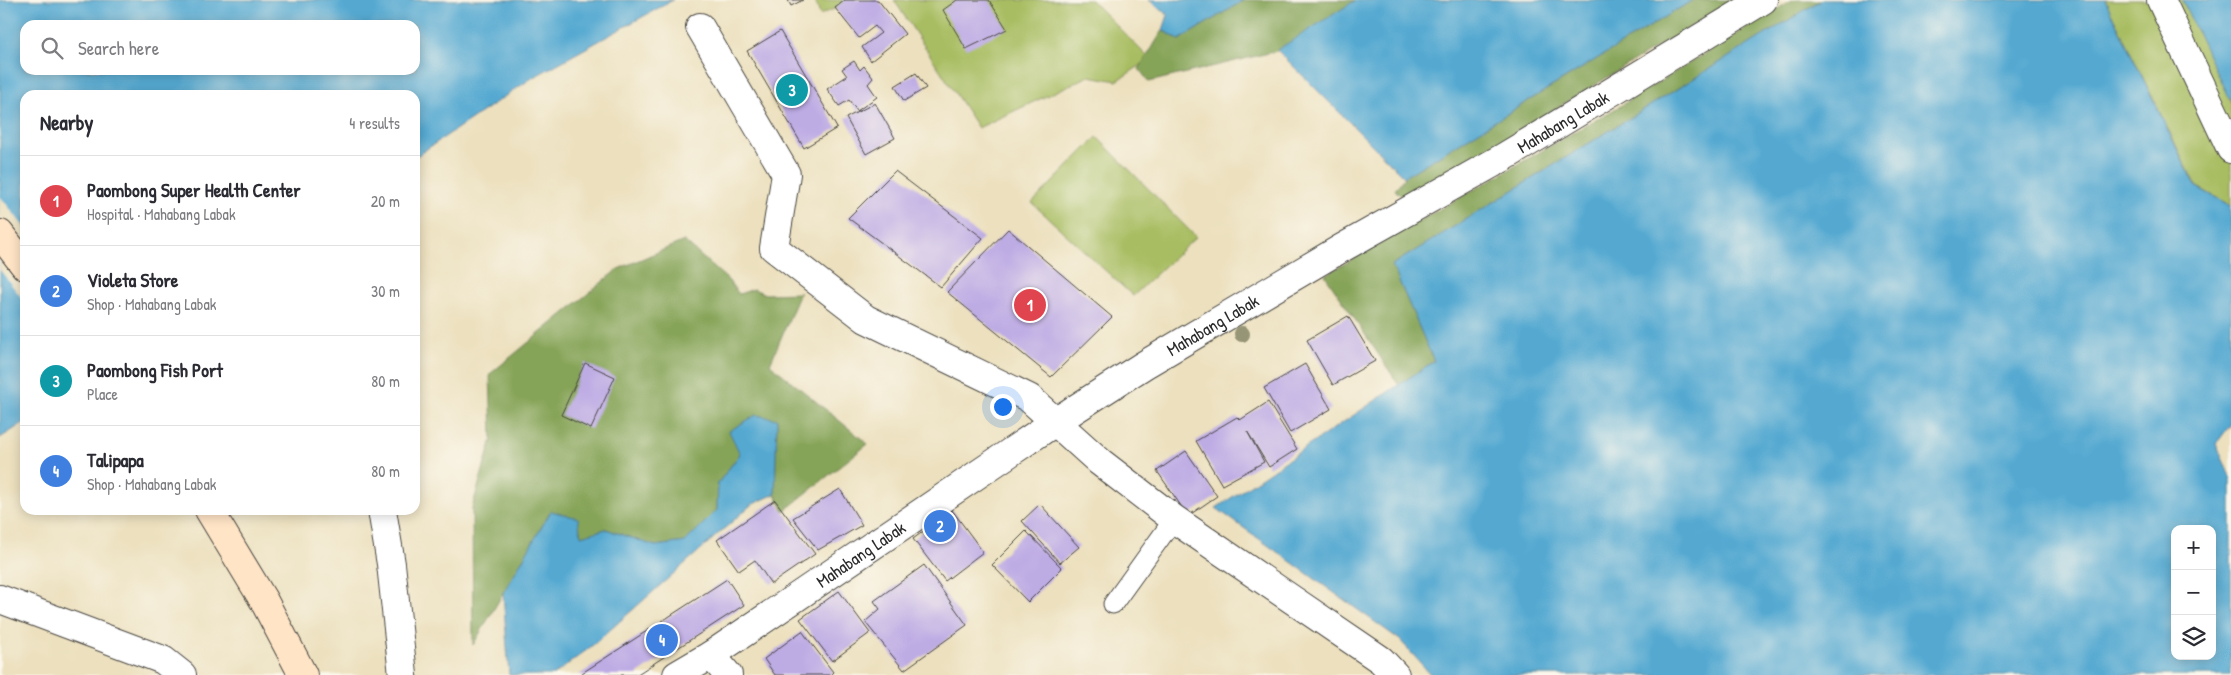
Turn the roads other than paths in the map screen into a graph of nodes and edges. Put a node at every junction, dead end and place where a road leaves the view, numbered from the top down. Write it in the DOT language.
graph roads {
  1 [pos="1764,0"];
  2 [pos="2161,0"];
  3 [pos="700,27"];
  4 [pos="2231,149"];
  5 [pos="0,234"];
  6 [pos="20,260"];
  7 [pos="1055,422"];
  8 [pos="211,515"];
  9 [pos="383,515"];
  10 [pos="1174,518"];
  11 [pos="0,599"];
  12 [pos="1113,604"];
  13 [pos="719,665"];
  14 [pos="182,675"];
  15 [pos="303,675"];
  16 [pos="403,675"];
  17 [pos="677,675"];
  18 [pos="1394,675"];
  1 -- 7 [label="street, Mahabang Labak"];
  2 -- 4 [label="street"];
  3 -- 7 [label="street"];
  5 -- 6 [label="main road"];
  7 -- 10 [label="street"];
  7 -- 13 [label="street, Mahabang Labak"];
  8 -- 15 [label="main road"];
  9 -- 16 [label="street"];
  10 -- 12 [label="lane"];
  10 -- 18 [label="street"];
  11 -- 14 [label="street"];
  13 -- 17 [label="street, Mahabang Labak"];
}
